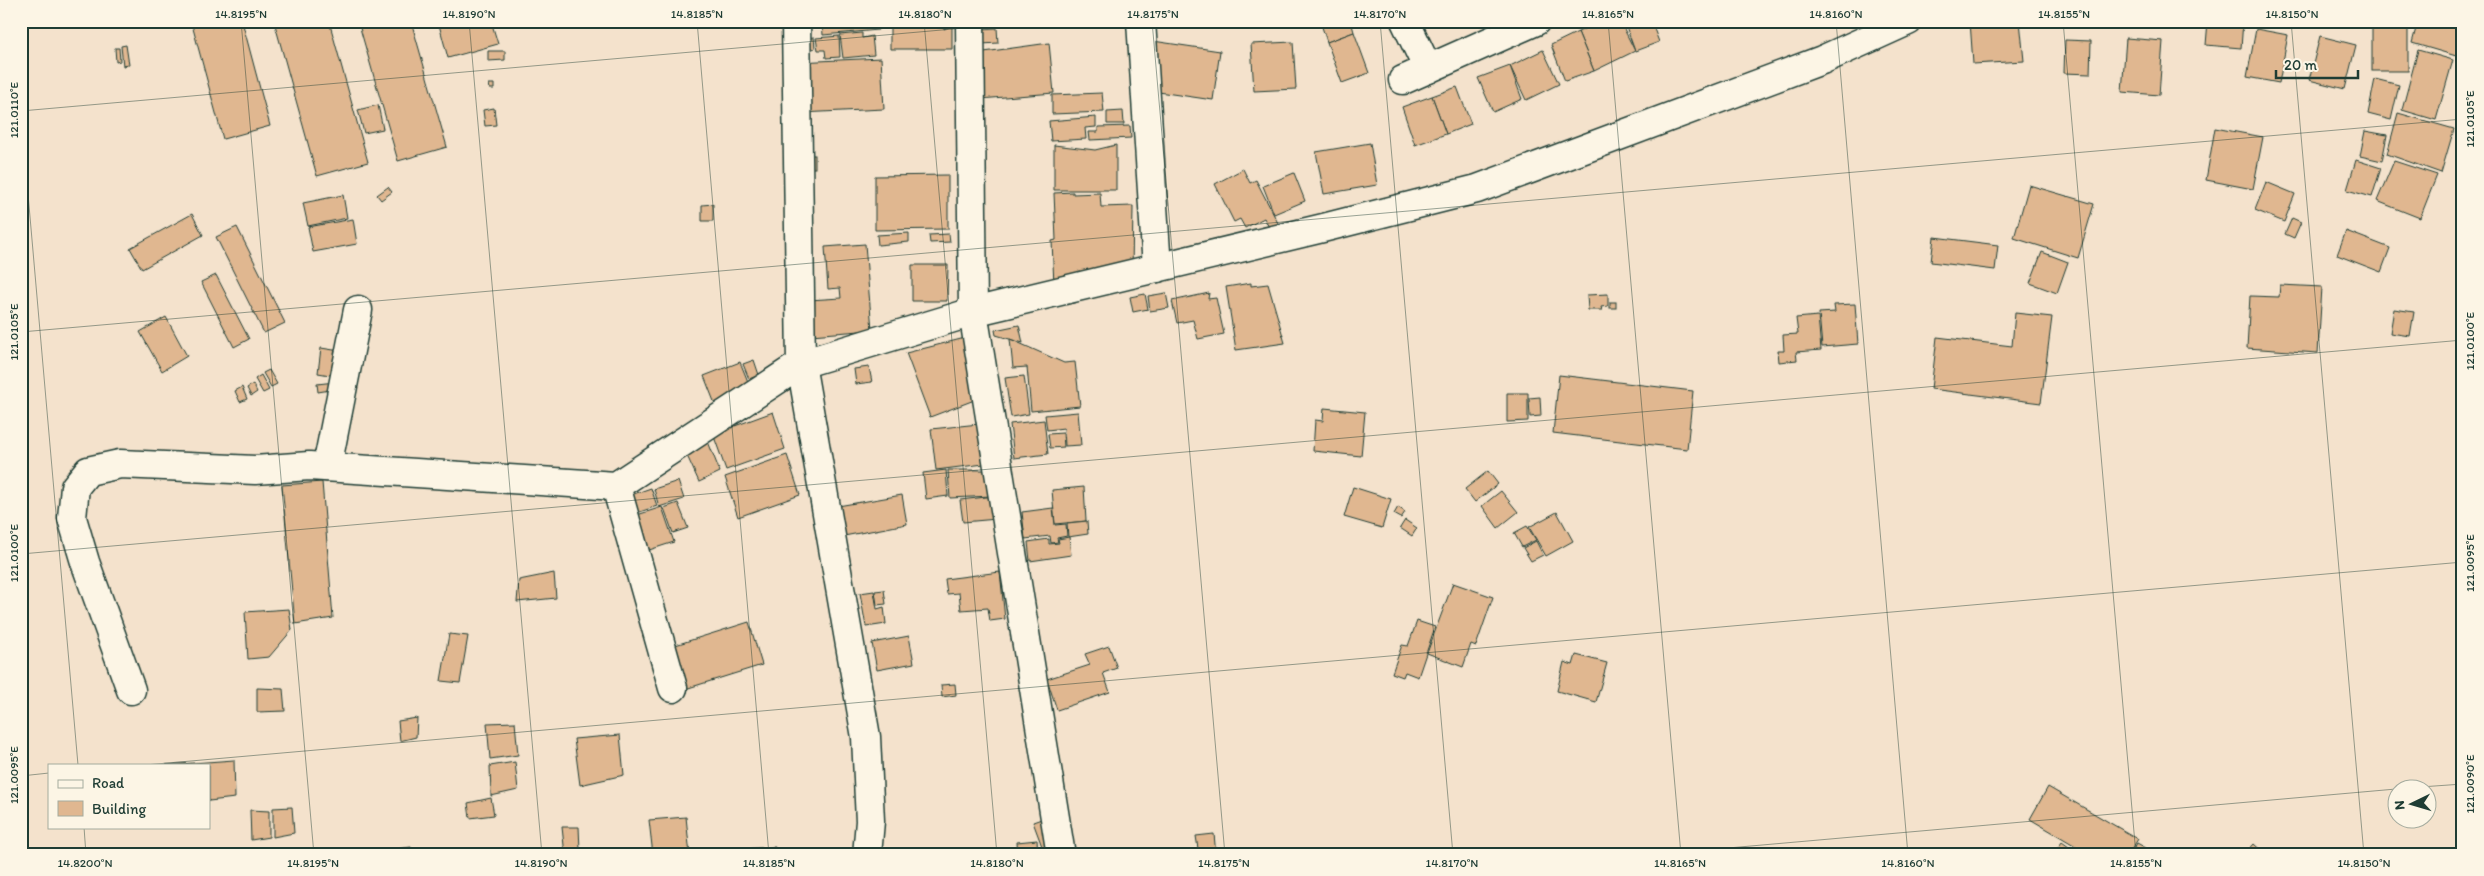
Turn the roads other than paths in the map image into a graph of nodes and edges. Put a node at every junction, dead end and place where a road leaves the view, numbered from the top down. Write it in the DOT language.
graph roads {
  1 [pos="796,21"];
  2 [pos="970,21"];
  3 [pos="1141,21"];
  4 [pos="1405,21"];
  5 [pos="1536,21"];
  6 [pos="1908,21"];
  7 [pos="1428,69"];
  8 [pos="1403,80"];
  9 [pos="1157,268"];
  10 [pos="358,310"];
  11 [pos="973,312"];
  12 [pos="801,364"];
  13 [pos="327,467"];
  14 [pos="616,486"];
  15 [pos="673,688"];
  16 [pos="131,690"];
  17 [pos="867,855"];
  18 [pos="1061,855"];
  1 -- 12 [label="street"];
  2 -- 11 [label="street"];
  3 -- 9 [label="street"];
  4 -- 7 [label="street"];
  5 -- 7 [label="street"];
  6 -- 9 [label="street"];
  7 -- 8 [label="street"];
  9 -- 11 [label="street"];
  10 -- 13 [label="street"];
  11 -- 12 [label="street"];
  11 -- 18 [label="street"];
  12 -- 14 [label="street"];
  12 -- 17 [label="street"];
  13 -- 14 [label="street"];
  13 -- 16 [label="street"];
  14 -- 15 [label="street"];
}
